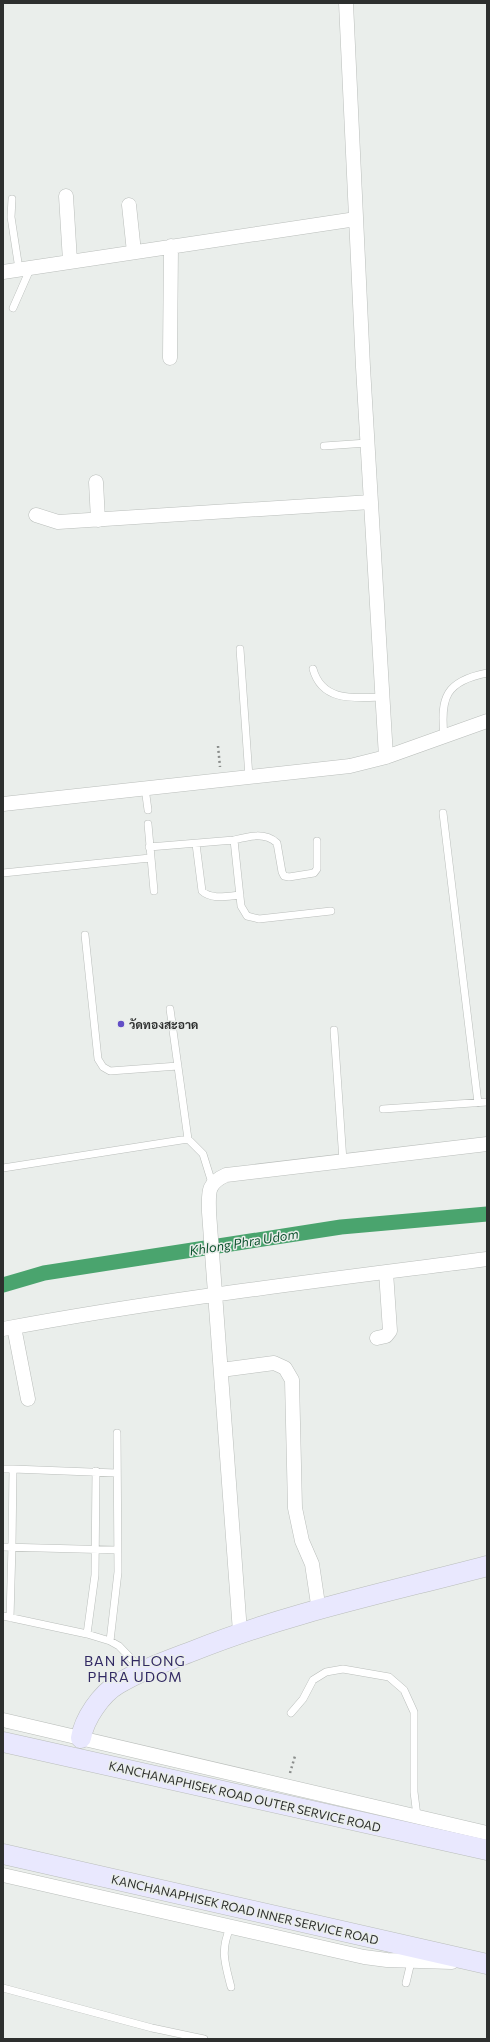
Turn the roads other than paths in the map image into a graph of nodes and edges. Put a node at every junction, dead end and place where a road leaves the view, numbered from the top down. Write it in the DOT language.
graph roads {
  1 [pos="346,3"];
  2 [pos="66,196"];
  3 [pos="12,200"];
  4 [pos="130,205"];
  5 [pos="356,219"];
  6 [pos="171,246"];
  7 [pos="134,252"];
  8 [pos="70,261"];
  9 [pos="25,268"];
  10 [pos="3,272"];
  11 [pos="13,308"];
  12 [pos="170,358"];
  13 [pos="367,443"];
  14 [pos="324,446"];
  15 [pos="96,482"];
  16 [pos="371,502"];
  17 [pos="36,515"];
  18 [pos="98,520"];
  19 [pos="240,649"];
  20 [pos="313,669"];
  21 [pos="487,673"];
  22 [pos="382,697"];
  23 [pos="487,721"];
  24 [pos="444,736"];
  25 [pos="386,757"];
  26 [pos="248,777"];
  27 [pos="146,788"];
  28 [pos="3,804"];
  29 [pos="148,810"];
  30 [pos="443,813"];
  31 [pos="148,824"];
  32 [pos="234,840"];
  33 [pos="317,841"];
  34 [pos="196,844"];
  35 [pos="149,847"];
  36 [pos="150,858"];
  37 [pos="3,873"];
  38 [pos="154,891"];
  39 [pos="240,895"];
  40 [pos="331,911"];
  41 [pos="85,935"];
  42 [pos="170,1009"];
  43 [pos="334,1030"];
  44 [pos="178,1066"];
  45 [pos="487,1102"];
  46 [pos="478,1103"];
  47 [pos="382,1109"];
  48 [pos="188,1139"];
  49 [pos="487,1144"];
  50 [pos="344,1161"];
  51 [pos="3,1168"];
  52 [pos="212,1183"];
  53 [pos="487,1259"];
  54 [pos="386,1272"];
  55 [pos="216,1293"];
  56 [pos="8,1328"];
  57 [pos="377,1338"];
  58 [pos="221,1370"];
  59 [pos="28,1399"];
  60 [pos="117,1433"];
  61 [pos="3,1469"];
  62 [pos="13,1469"];
  63 [pos="96,1472"];
  64 [pos="116,1473"];
  65 [pos="3,1546"];
  66 [pos="12,1546"];
  67 [pos="95,1549"];
  68 [pos="117,1550"];
  69 [pos="487,1566"];
  70 [pos="319,1611"];
  71 [pos="6,1617"];
  72 [pos="240,1632"];
  73 [pos="87,1634"];
  74 [pos="110,1642"];
  75 [pos="143,1671"];
  76 [pos="291,1713"];
  77 [pos="3,1720"];
  78 [pos="81,1738"];
  79 [pos="3,1742"];
  80 [pos="417,1816"];
  81 [pos="487,1833"];
  82 [pos="487,1850"];
  83 [pos="9,1856"];
  84 [pos="3,1875"];
  85 [pos="230,1928"];
  86 [pos="410,1962"];
  87 [pos="485,1963"];
  88 [pos="406,1983"];
  89 [pos="231,1987"];
  90 [pos="3,1988"];
  91 [pos="204,2039"];
  1 -- 5 [label="street"];
  2 -- 8 [label="street"];
  3 -- 9 [label="lane"];
  4 -- 7 [label="street"];
  5 -- 6 [label="street"];
  5 -- 13 [label="street"];
  6 -- 7 [label="street"];
  6 -- 12 [label="street"];
  7 -- 8 [label="street"];
  8 -- 9 [label="street"];
  9 -- 10 [label="street"];
  9 -- 11 [label="lane"];
  13 -- 14 [label="lane"];
  13 -- 16 [label="street"];
  15 -- 18 [label="street"];
  16 -- 18 [label="street"];
  16 -- 22 [label="street"];
  17 -- 18 [label="street"];
  19 -- 26 [label="lane"];
  20 -- 22 [label="lane"];
  21 -- 24 [label="lane"];
  22 -- 25 [label="street"];
  23 -- 24 [label="street"];
  24 -- 25 [label="street"];
  25 -- 26 [label="street"];
  26 -- 27 [label="street"];
  27 -- 28 [label="street"];
  27 -- 29 [label="lane"];
  30 -- 46 [label="lane"];
  31 -- 35 [label="lane"];
  32 -- 33 [label="lane"];
  32 -- 34 [label="lane"];
  32 -- 39 [label="lane"];
  34 -- 35 [label="lane"];
  34 -- 39 [label="lane"];
  35 -- 36 [label="lane"];
  36 -- 37 [label="lane"];
  36 -- 38 [label="lane"];
  39 -- 40 [label="lane"];
  41 -- 44 [label="lane"];
  42 -- 44 [label="lane"];
  43 -- 50 [label="lane"];
  44 -- 48 [label="lane"];
  45 -- 46 [label="lane"];
  46 -- 47 [label="lane"];
  48 -- 51 [label="lane"];
  48 -- 52 [label="lane"];
  49 -- 50 [label="street"];
  50 -- 52 [label="street"];
  52 -- 55 [label="street"];
  53 -- 54 [label="street"];
  54 -- 55 [label="street"];
  54 -- 57 [label="street"];
  55 -- 56 [label="street"];
  55 -- 58 [label="street"];
  56 -- 59 [label="street"];
  58 -- 70 [label="street"];
  58 -- 72 [label="street"];
  60 -- 64 [label="lane"];
  61 -- 62 [label="lane"];
  62 -- 63 [label="lane"];
  62 -- 66 [label="lane"];
  63 -- 64 [label="lane"];
  63 -- 67 [label="lane"];
  64 -- 68 [label="lane"];
  65 -- 66 [label="lane"];
  66 -- 67 [label="lane"];
  66 -- 71 [label="lane"];
  67 -- 68 [label="lane"];
  67 -- 73 [label="lane"];
  68 -- 74 [label="lane"];
  69 -- 70 [label="main road"];
  70 -- 72 [label="main road"];
  71 -- 73 [label="lane"];
  72 -- 75 [label="main road"];
  73 -- 74 [label="lane"];
  74 -- 75 [label="lane"];
  75 -- 78 [label="main road"];
  76 -- 80 [label="lane"];
  77 -- 78 [label="street"];
  78 -- 80 [label="street"];
  79 -- 82 [label="main road, KANCHANAPHISEK ROAD OUTER SERVICE ROAD"];
  80 -- 81 [label="street"];
  83 -- 87 [label="main road, KANCHANAPHISEK ROAD INNER SERVICE ROAD"];
  84 -- 85 [label="street"];
  85 -- 86 [label="street"];
  85 -- 89 [label="lane"];
  86 -- 87 [label="street"];
  86 -- 88 [label="lane"];
  90 -- 91 [label="lane"];
}
